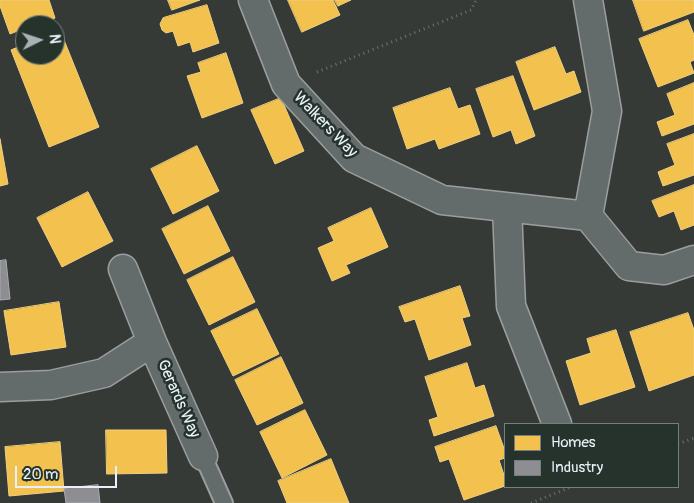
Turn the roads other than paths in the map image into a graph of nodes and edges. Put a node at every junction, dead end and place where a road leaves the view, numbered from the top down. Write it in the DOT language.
graph roads {
  1 [pos="253,0"];
  2 [pos="588,0"];
  3 [pos="507,207"];
  4 [pos="588,216"];
  5 [pos="694,260"];
  6 [pos="123,269"];
  7 [pos="152,342"];
  8 [pos="0,387"];
  9 [pos="557,423"];
  10 [pos="203,456"];
  11 [pos="224,503"];
  1 -- 3 [label="street, Walkers Way"];
  2 -- 4 [label="street"];
  3 -- 4 [label="street, Walkers Way"];
  3 -- 9 [label="street"];
  4 -- 5 [label="street"];
  6 -- 7 [label="street, Gerards Way"];
  7 -- 8 [label="street, Gerards Way"];
  7 -- 10 [label="street, Gerards Way"];
  10 -- 11 [label="lane"];
}
